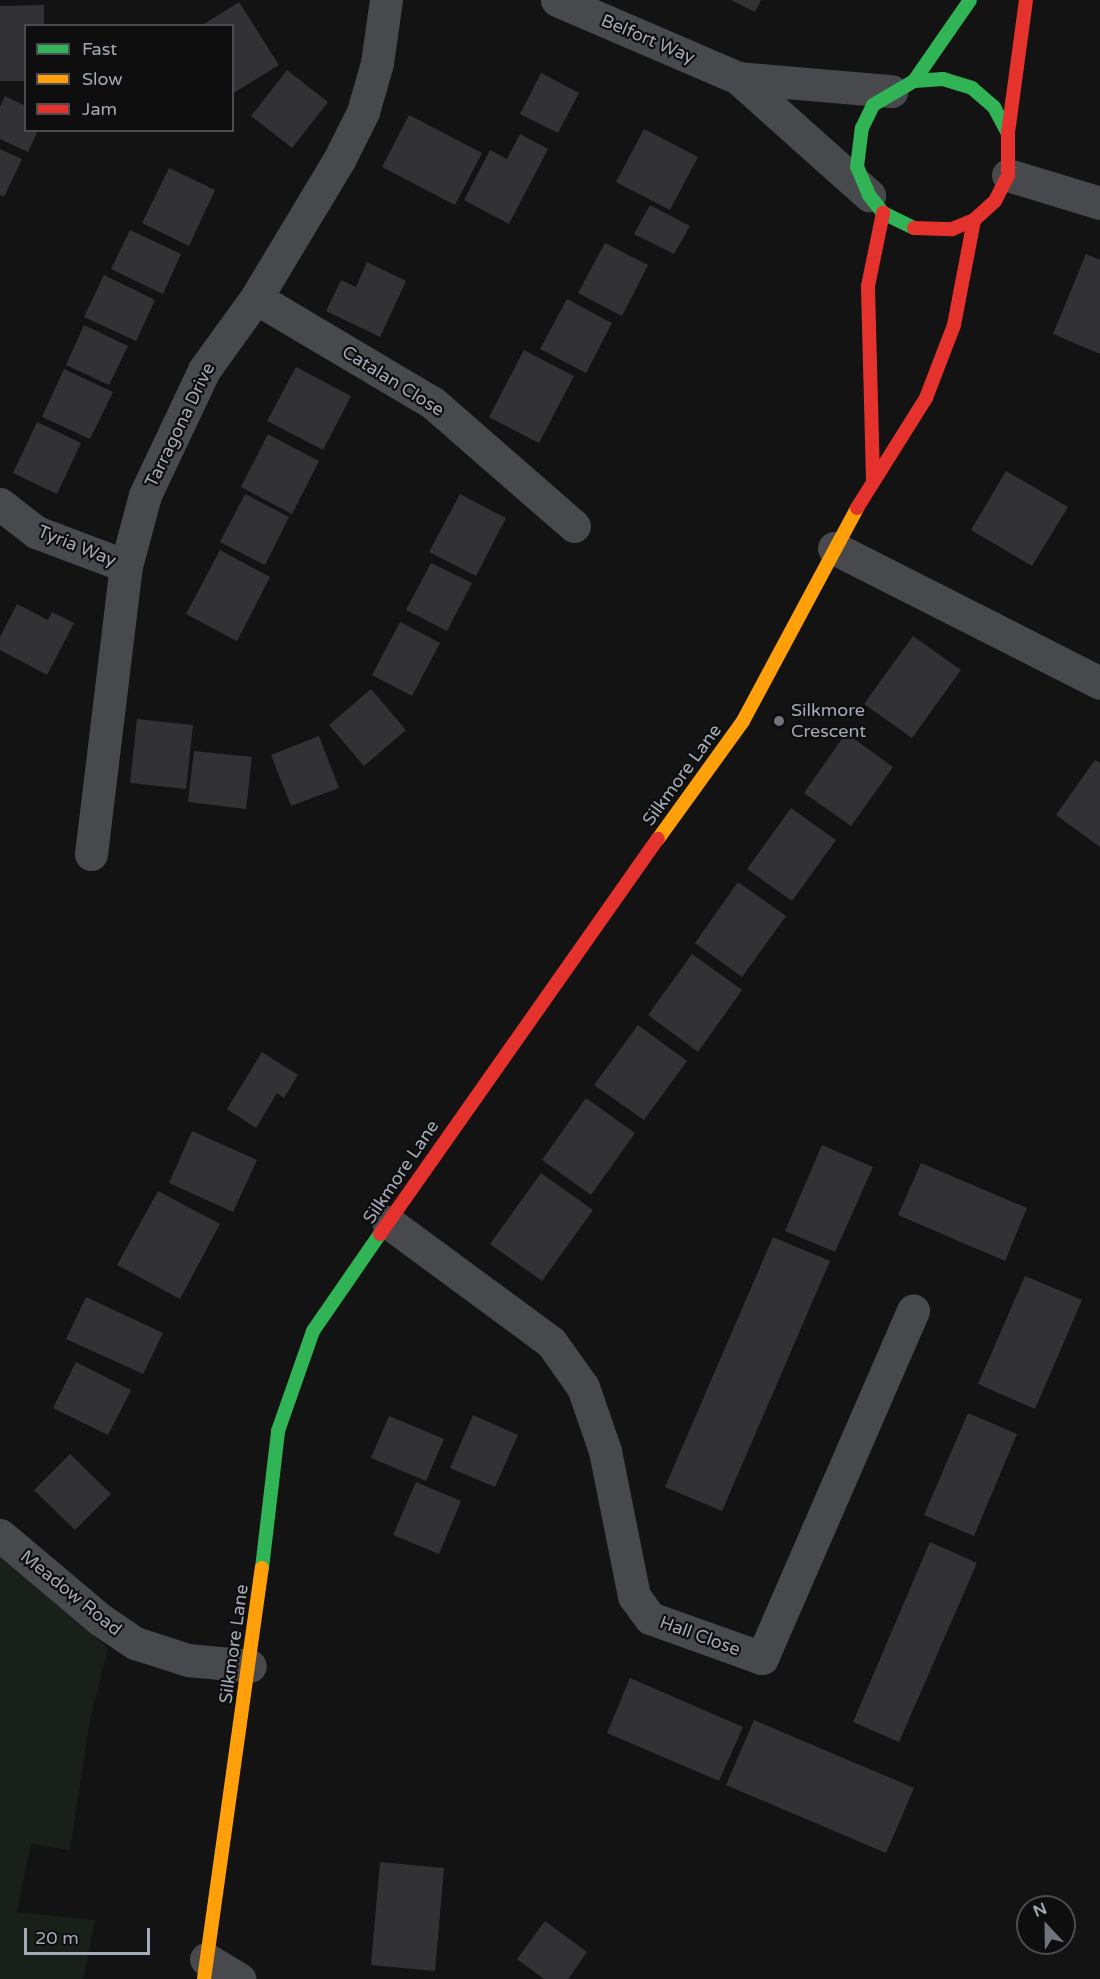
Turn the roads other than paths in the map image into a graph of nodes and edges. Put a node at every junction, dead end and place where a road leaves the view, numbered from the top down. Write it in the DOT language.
graph roads {
  1 [pos="386,0"];
  2 [pos="557,0"];
  3 [pos="970,0"];
  4 [pos="1026,0"];
  5 [pos="738,78"];
  6 [pos="903,86"];
  7 [pos="1008,133"];
  8 [pos="1008,176"];
  9 [pos="1100,203"];
  10 [pos="876,204"];
  11 [pos="974,220"];
  12 [pos="256,298"];
  13 [pos="873,479"];
  14 [pos="0,504"];
  15 [pos="574,526"];
  16 [pos="834,548"];
  17 [pos="126,566"];
  18 [pos="1100,683"];
  19 [pos="91,854"];
  20 [pos="388,1222"];
  21 [pos="913,1310"];
  22 [pos="0,1535"];
  23 [pos="250,1666"];
  24 [pos="205,1969"];
  25 [pos="239,1979"];
  1 -- 12 [label="street, Tarragona Drive"];
  2 -- 5 [label="street, Belfort Way"];
  3 -- 6 [label="street"];
  4 -- 7 [label="street"];
  5 -- 6 [label="street, Belfort Way"];
  5 -- 10 [label="street, Belfort Way"];
  6 -- 7 [label="street"];
  6 -- 10 [label="street"];
  7 -- 8 [label="street"];
  8 -- 9 [label="street"];
  8 -- 11 [label="street"];
  10 -- 11 [label="street"];
  10 -- 13 [label="street"];
  11 -- 13 [label="street, Silkmore Lane"];
  12 -- 15 [label="street, Catalan Close"];
  12 -- 17 [label="street, Tarragona Drive"];
  13 -- 16 [label="street, Silkmore Lane"];
  14 -- 17 [label="street, Tyria Way"];
  16 -- 18 [label="street"];
  16 -- 20 [label="street, Silkmore Lane"];
  17 -- 19 [label="street, Tarragona Drive"];
  20 -- 21 [label="street, Hall Close"];
  20 -- 23 [label="street, Silkmore Lane"];
  22 -- 23 [label="street, Meadow Road"];
  23 -- 24 [label="street, Silkmore Lane"];
  24 -- 25 [label="street"];
}
